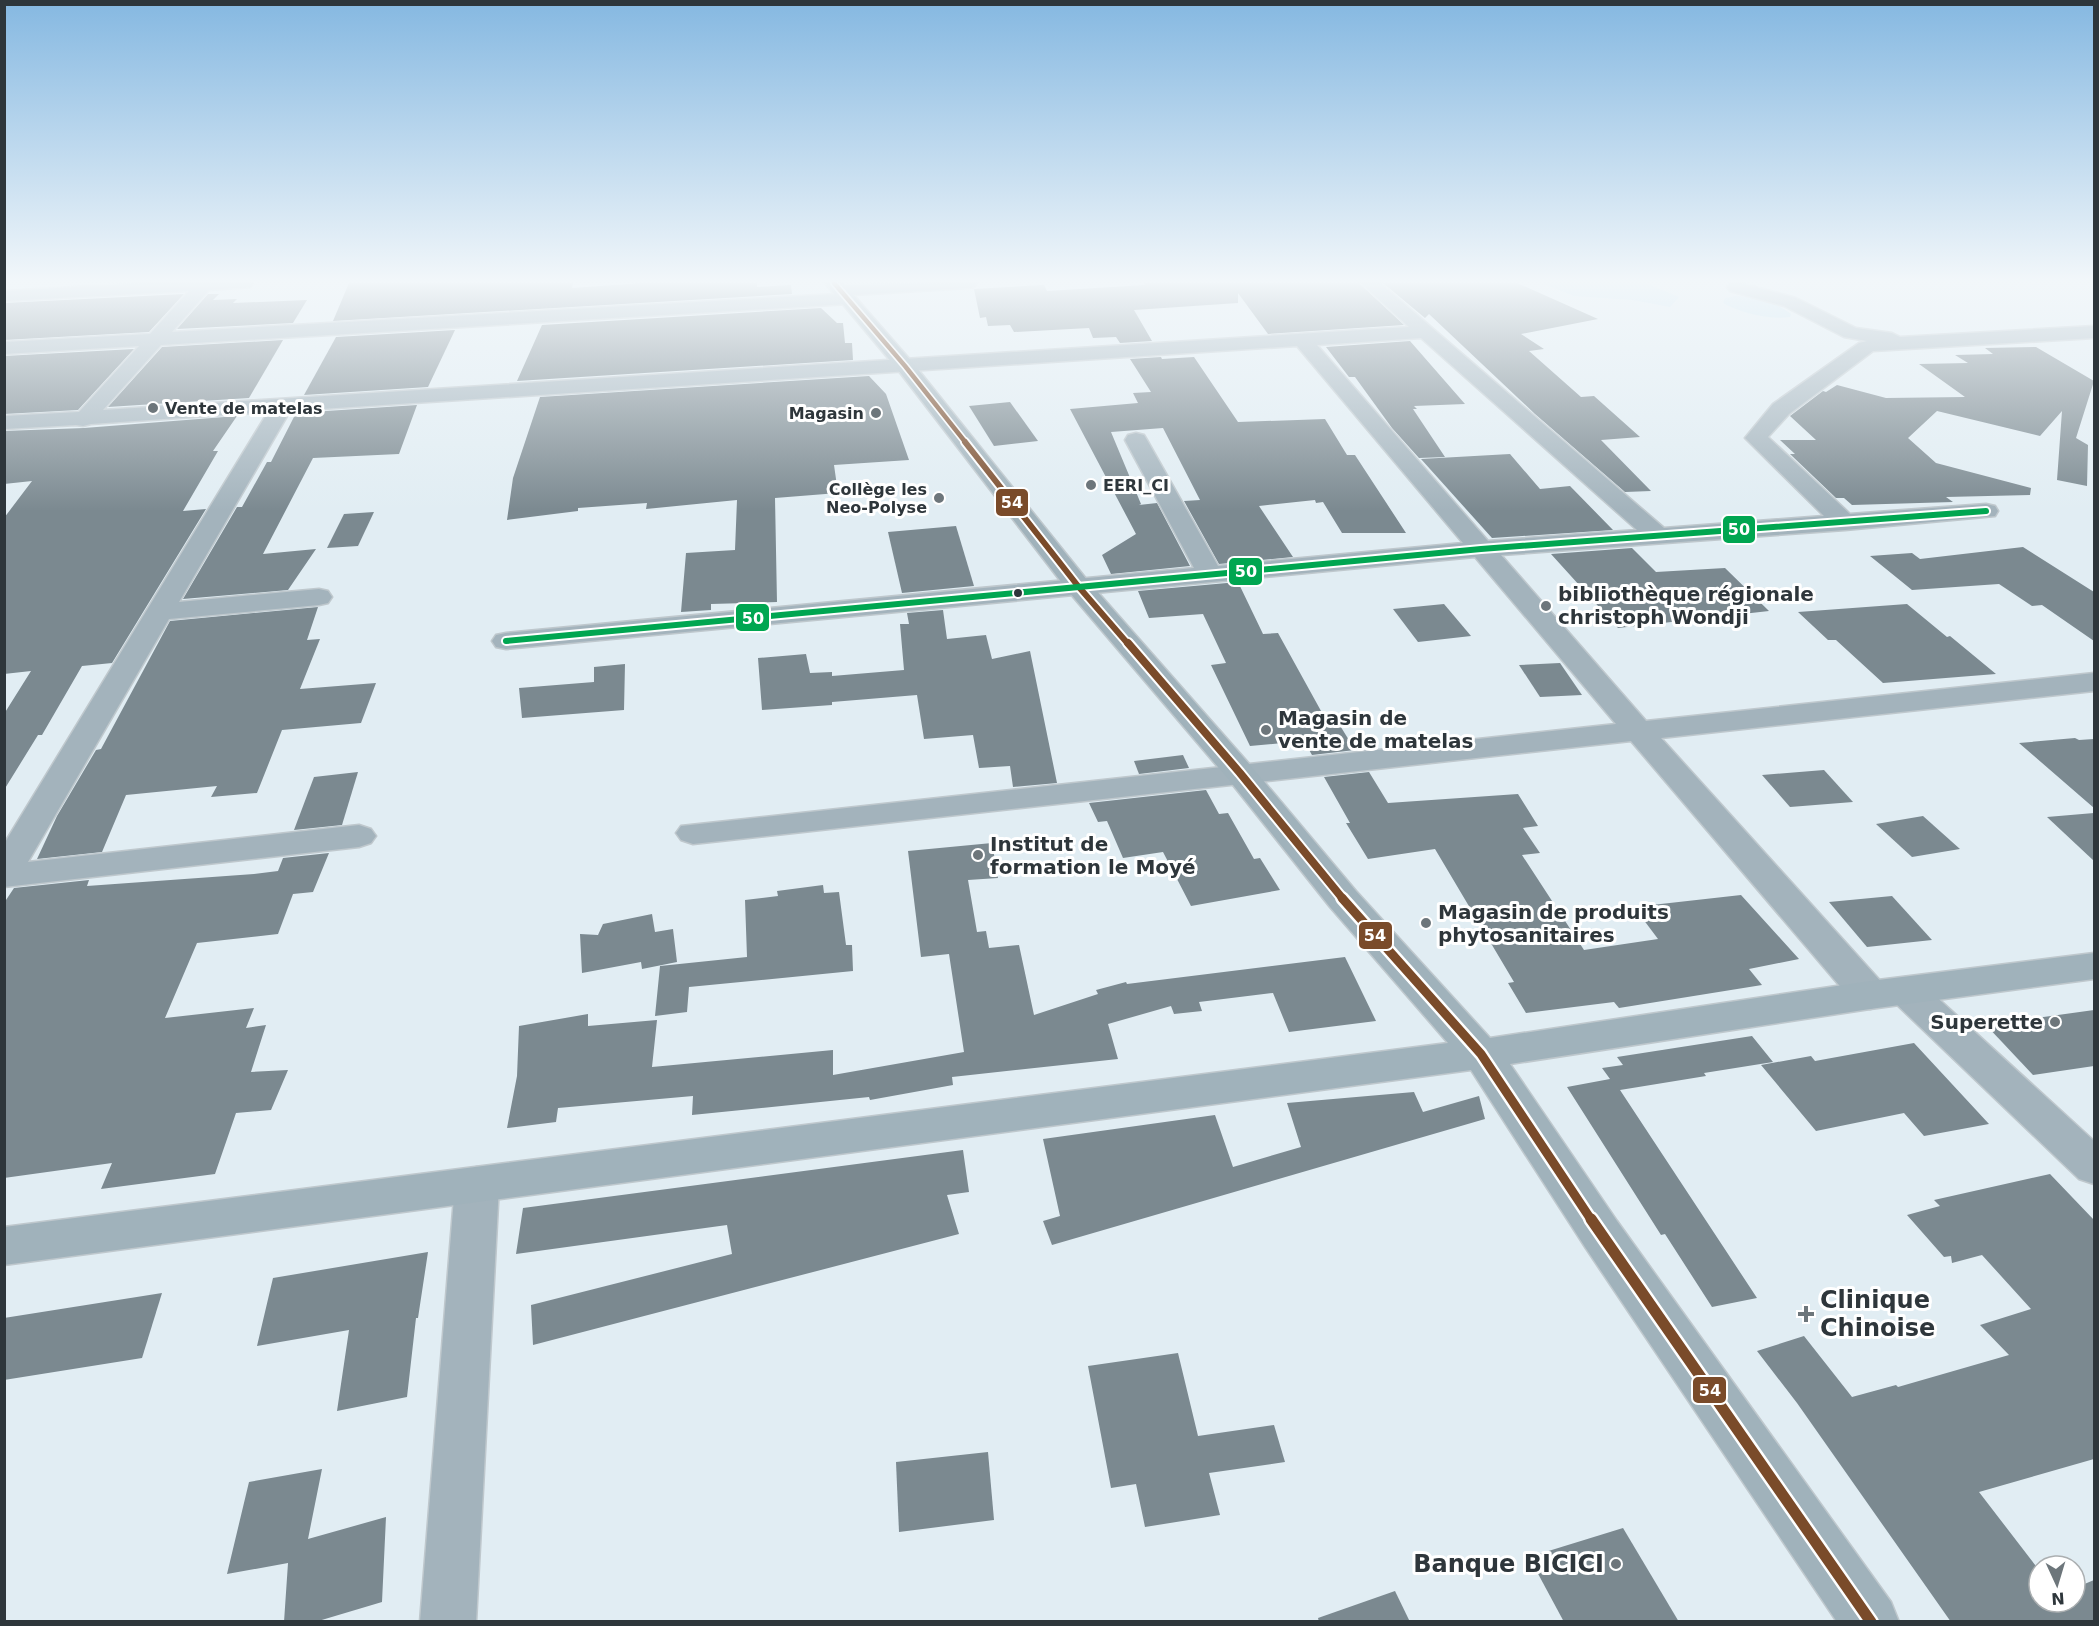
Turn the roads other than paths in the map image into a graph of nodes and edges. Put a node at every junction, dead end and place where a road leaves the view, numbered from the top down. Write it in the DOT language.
graph roads {
  1 [pos="138,359"];
  2 [pos="899,359"];
  3 [pos="1014,359"];
  4 [pos="1318,359"];
  5 [pos="1457,359"];
  6 [pos="1850,359"];
  7 [pos="905,366"];
  8 [pos="282,407"];
  9 [pos="83,420"];
  10 [pos="4,423"];
  11 [pos="1136,440"];
  12 [pos="1986,511"];
  13 [pos="1845,522"];
  14 [pos="1656,534"];
  15 [pos="1481,549"];
  16 [pos="1210,574"];
  17 [pos="1078,586"];
  18 [pos="319,597"];
  19 [pos="161,612"];
  20 [pos="506,641"];
  21 [pos="2094,682"];
  22 [pos="1640,733"];
  23 [pos="1240,773"];
  24 [pos="693,833"];
  25 [pos="359,836"];
  26 [pos="4,874"];
  27 [pos="2094,966"];
  28 [pos="1888,993"];
  29 [pos="1481,1054"];
  30 [pos="2094,1167"];
  31 [pos="477,1185"];
  32 [pos="4,1246"];
  33 [pos="448,1622"];
  34 [pos="1871,1622"];
  1 -- 9 [label="street"];
  2 -- 7 [label="main road"];
  3 -- 7 [label="street"];
  4 -- 15 [label="street"];
  5 -- 14 [label="street"];
  6 -- 13 [label="street"];
  7 -- 8 [label="street"];
  7 -- 17 [label="main road"];
  8 -- 9 [label="street"];
  8 -- 19 [label="street"];
  9 -- 10 [label="street"];
  11 -- 16 [label="street"];
  12 -- 13 [label="street"];
  13 -- 14 [label="street"];
  14 -- 15 [label="street"];
  15 -- 16 [label="street"];
  15 -- 22 [label="street"];
  16 -- 17 [label="street"];
  17 -- 20 [label="street"];
  17 -- 23 [label="main road"];
  18 -- 19 [label="street"];
  19 -- 26 [label="street"];
  21 -- 22 [label="street"];
  22 -- 23 [label="street"];
  22 -- 28 [label="street"];
  23 -- 24 [label="street"];
  23 -- 29 [label="main road"];
  25 -- 26 [label="street"];
  27 -- 28 [label="main road"];
  28 -- 29 [label="main road"];
  28 -- 30 [label="street"];
  29 -- 31 [label="main road"];
  29 -- 34 [label="main road"];
  31 -- 32 [label="main road"];
  31 -- 33 [label="street"];
}
